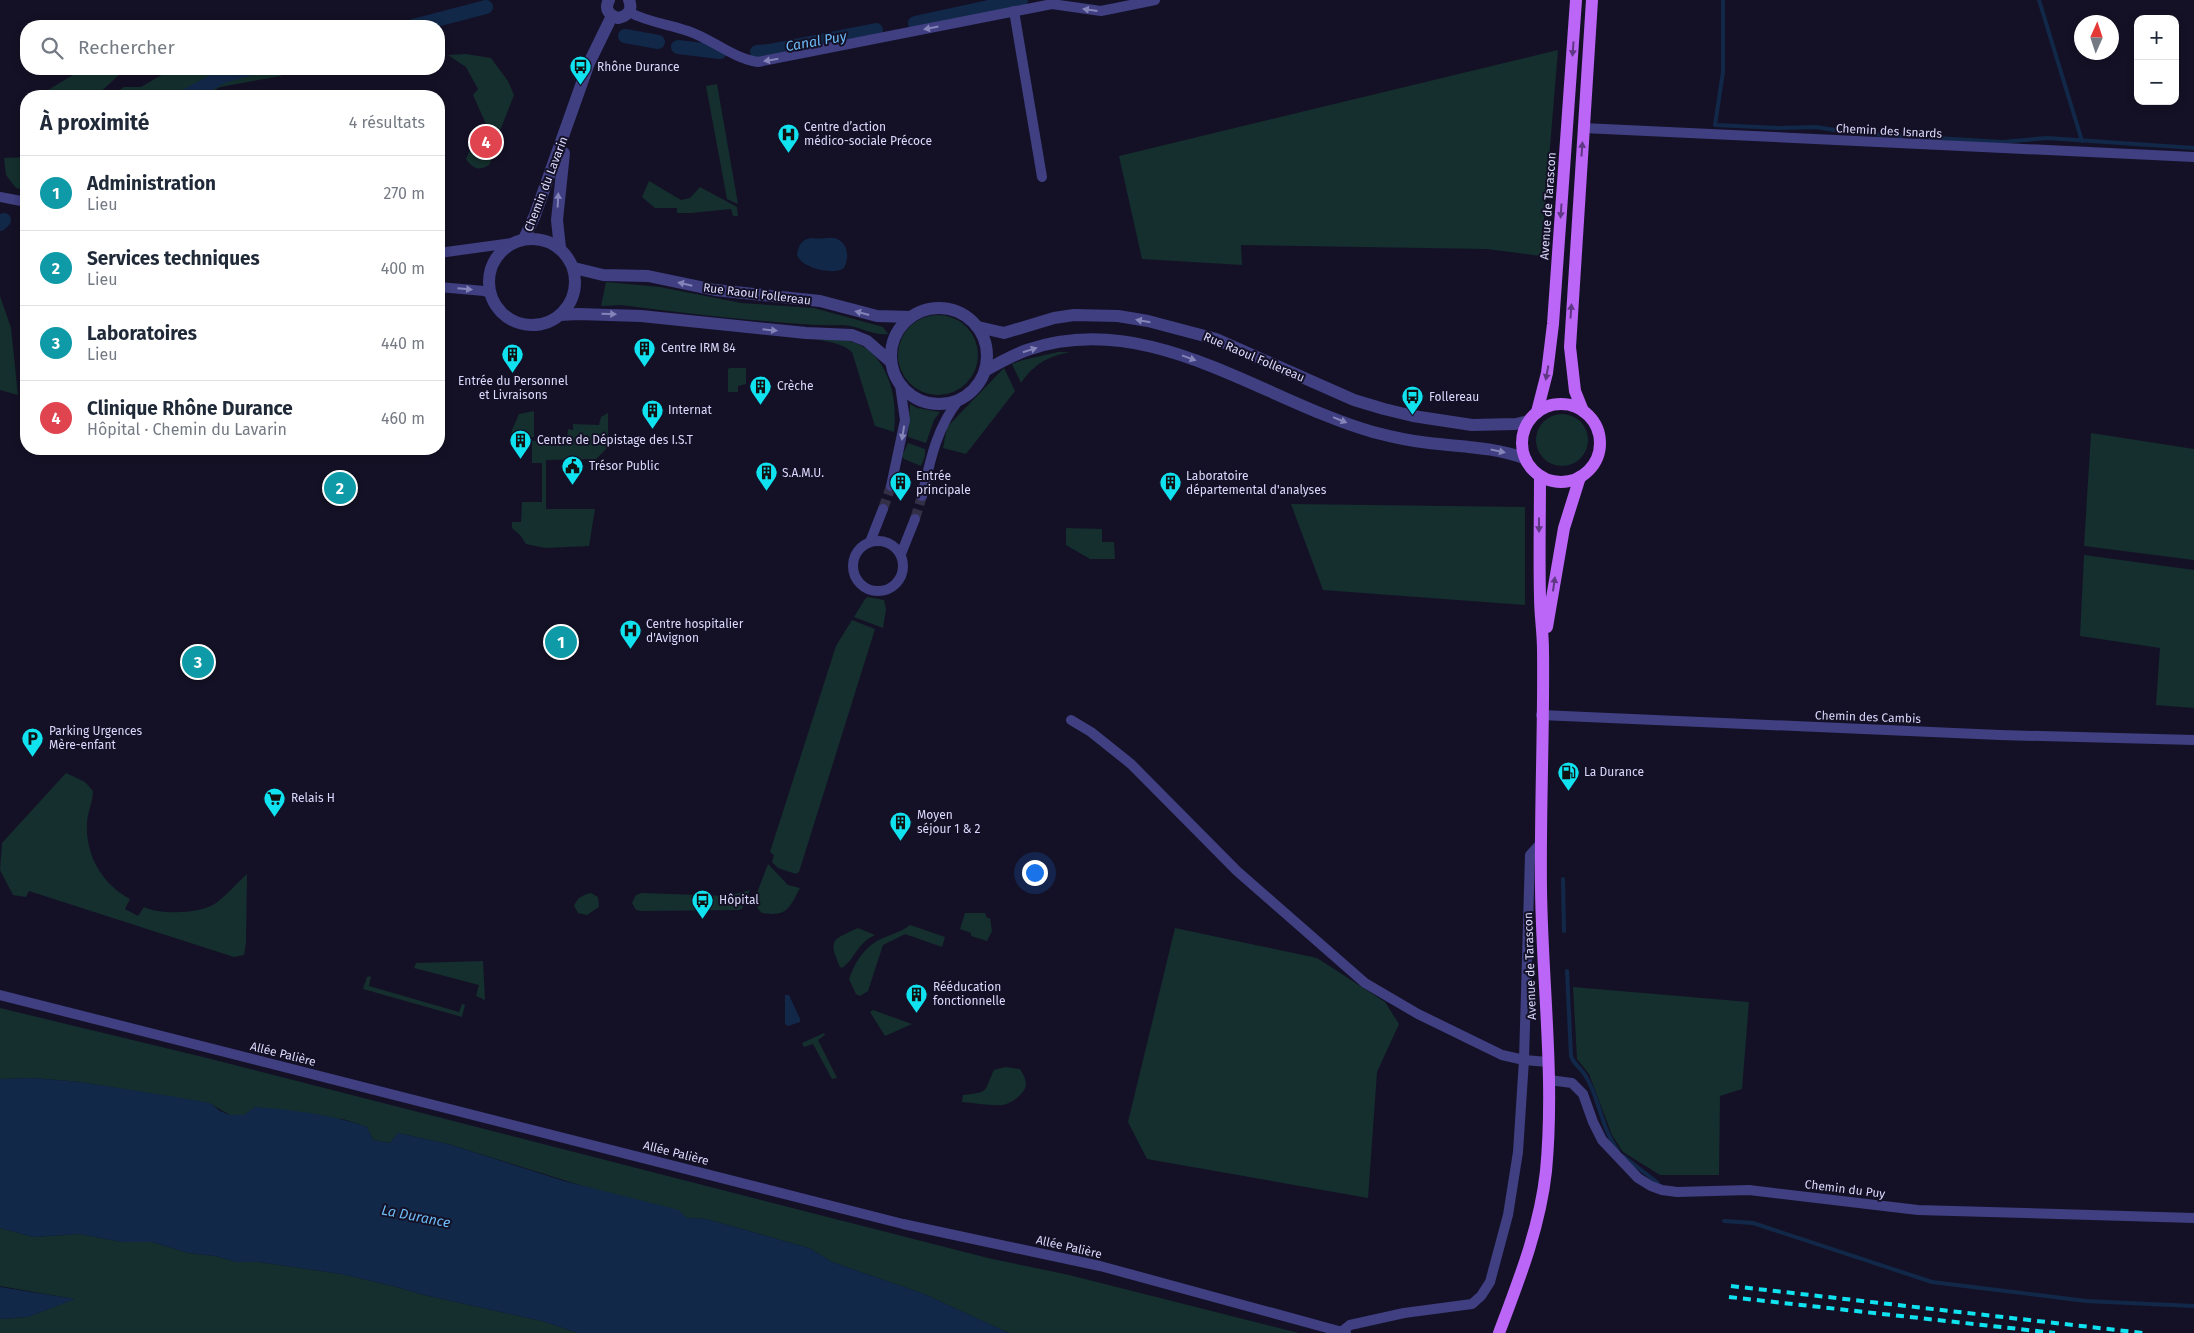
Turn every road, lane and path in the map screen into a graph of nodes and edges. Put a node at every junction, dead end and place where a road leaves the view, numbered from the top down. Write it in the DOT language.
graph roads {
  1 [pos="608,0"];
  2 [pos="1155,0"];
  3 [pos="1576,0"];
  4 [pos="1592,0"];
  5 [pos="629,6"];
  6 [pos="1014,11"];
  7 [pos="612,16"];
  8 [pos="567,128"];
  9 [pos="1583,128"];
  10 [pos="2194,157"];
  11 [pos="1042,177"];
  12 [pos="0,197"];
  13 [pos="20,201"];
  14 [pos="518,241"];
  15 [pos="560,248"];
  16 [pos="445,251"];
  17 [pos="574,268"];
  18 [pos="445,288"];
  19 [pos="490,294"];
  20 [pos="560,315"];
  21 [pos="911,317"];
  22 [pos="978,327"];
  23 [pos="891,362"];
  24 [pos="986,370"];
  25 [pos="900,385"];
  26 [pos="958,401"];
  27 [pos="1582,410"];
  28 [pos="1533,417"];
  29 [pos="1526,460"];
  30 [pos="1540,476"];
  31 [pos="1580,477"];
  32 [pos="891,486"];
  33 [pos="922,496"];
  34 [pos="883,510"];
  35 [pos="915,519"];
  36 [pos="870,542"];
  37 [pos="901,554"];
  38 [pos="1543,649"];
  39 [pos="1541,715"];
  40 [pos="1071,720"];
  41 [pos="2194,740"];
  42 [pos="1540,844"];
  43 [pos="0,995"];
  44 [pos="1524,1060"];
  45 [pos="1548,1062"];
  46 [pos="1549,1080"];
  47 [pos="2194,1218"];
  48 [pos="1344,1332"];
  49 [pos="1499,1333"];
  1 -- 7 [label="street"];
  2 -- 6 [label="street, one-way"];
  3 -- 28 [label="main road, Avenue de Tarascon, one-way"];
  4 -- 9 [label="main road"];
  6 -- 5 [label="street, one-way"];
  5 -- 7 [label="street"];
  6 -- 11 [label="street"];
  7 -- 8 [label="street, Chemin du Lavarin"];
  8 -- 14 [label="street, Chemin du Lavarin"];
  15 -- 8 [label="street, Chemin du Lavarin, one-way"];
  9 -- 10 [label="street, Chemin des Isnards"];
  27 -- 9 [label="main road, one-way"];
  12 -- 13 [label="street"];
  14 -- 15 [label="street"];
  14 -- 16 [label="street"];
  14 -- 19 [label="street"];
  15 -- 17 [label="street"];
  17 -- 20 [label="street"];
  21 -- 17 [label="street, Rue Raoul Follereau, one-way"];
  18 -- 19 [label="street, one-way"];
  19 -- 20 [label="street"];
  20 -- 23 [label="street, one-way"];
  21 -- 22 [label="street"];
  21 -- 23 [label="street"];
  22 -- 24 [label="street"];
  28 -- 22 [label="street, Rue Raoul Follereau, one-way"];
  23 -- 25 [label="street"];
  24 -- 26 [label="street"];
  24 -- 29 [label="street, Rue Raoul Follereau, one-way"];
  25 -- 26 [label="street"];
  25 -- 32 [label="street, one-way"];
  26 -- 33 [label="street"];
  27 -- 28 [label="main road"];
  27 -- 31 [label="main road"];
  28 -- 29 [label="main road"];
  29 -- 30 [label="main road"];
  30 -- 31 [label="main road"];
  30 -- 38 [label="main road, Avenue de Tarascon, one-way"];
  38 -- 31 [label="main road, Avenue de Tarascon, one-way"];
  34 -- 36 [label="street"];
  35 -- 37 [label="street"];
  36 -- 37 [label="street"];
  36 -- 37 [label="street"];
  38 -- 39 [label="main road, Avenue de Tarascon"];
  39 -- 41 [label="street, Chemin des Cambis"];
  39 -- 42 [label="main road, Avenue de Tarascon"];
  40 -- 44 [label="street"];
  42 -- 44 [label="street"];
  42 -- 45 [label="main road, Avenue de Tarascon"];
  43 -- 48 [label="street, Allée Palière"];
  44 -- 45 [label="street"];
  44 -- 48 [label="street"];
  45 -- 46 [label="main road, Avenue de Tarascon"];
  46 -- 47 [label="street, Chemin du Puy"];
  46 -- 49 [label="main road, Avenue de Tarascon"];
}
